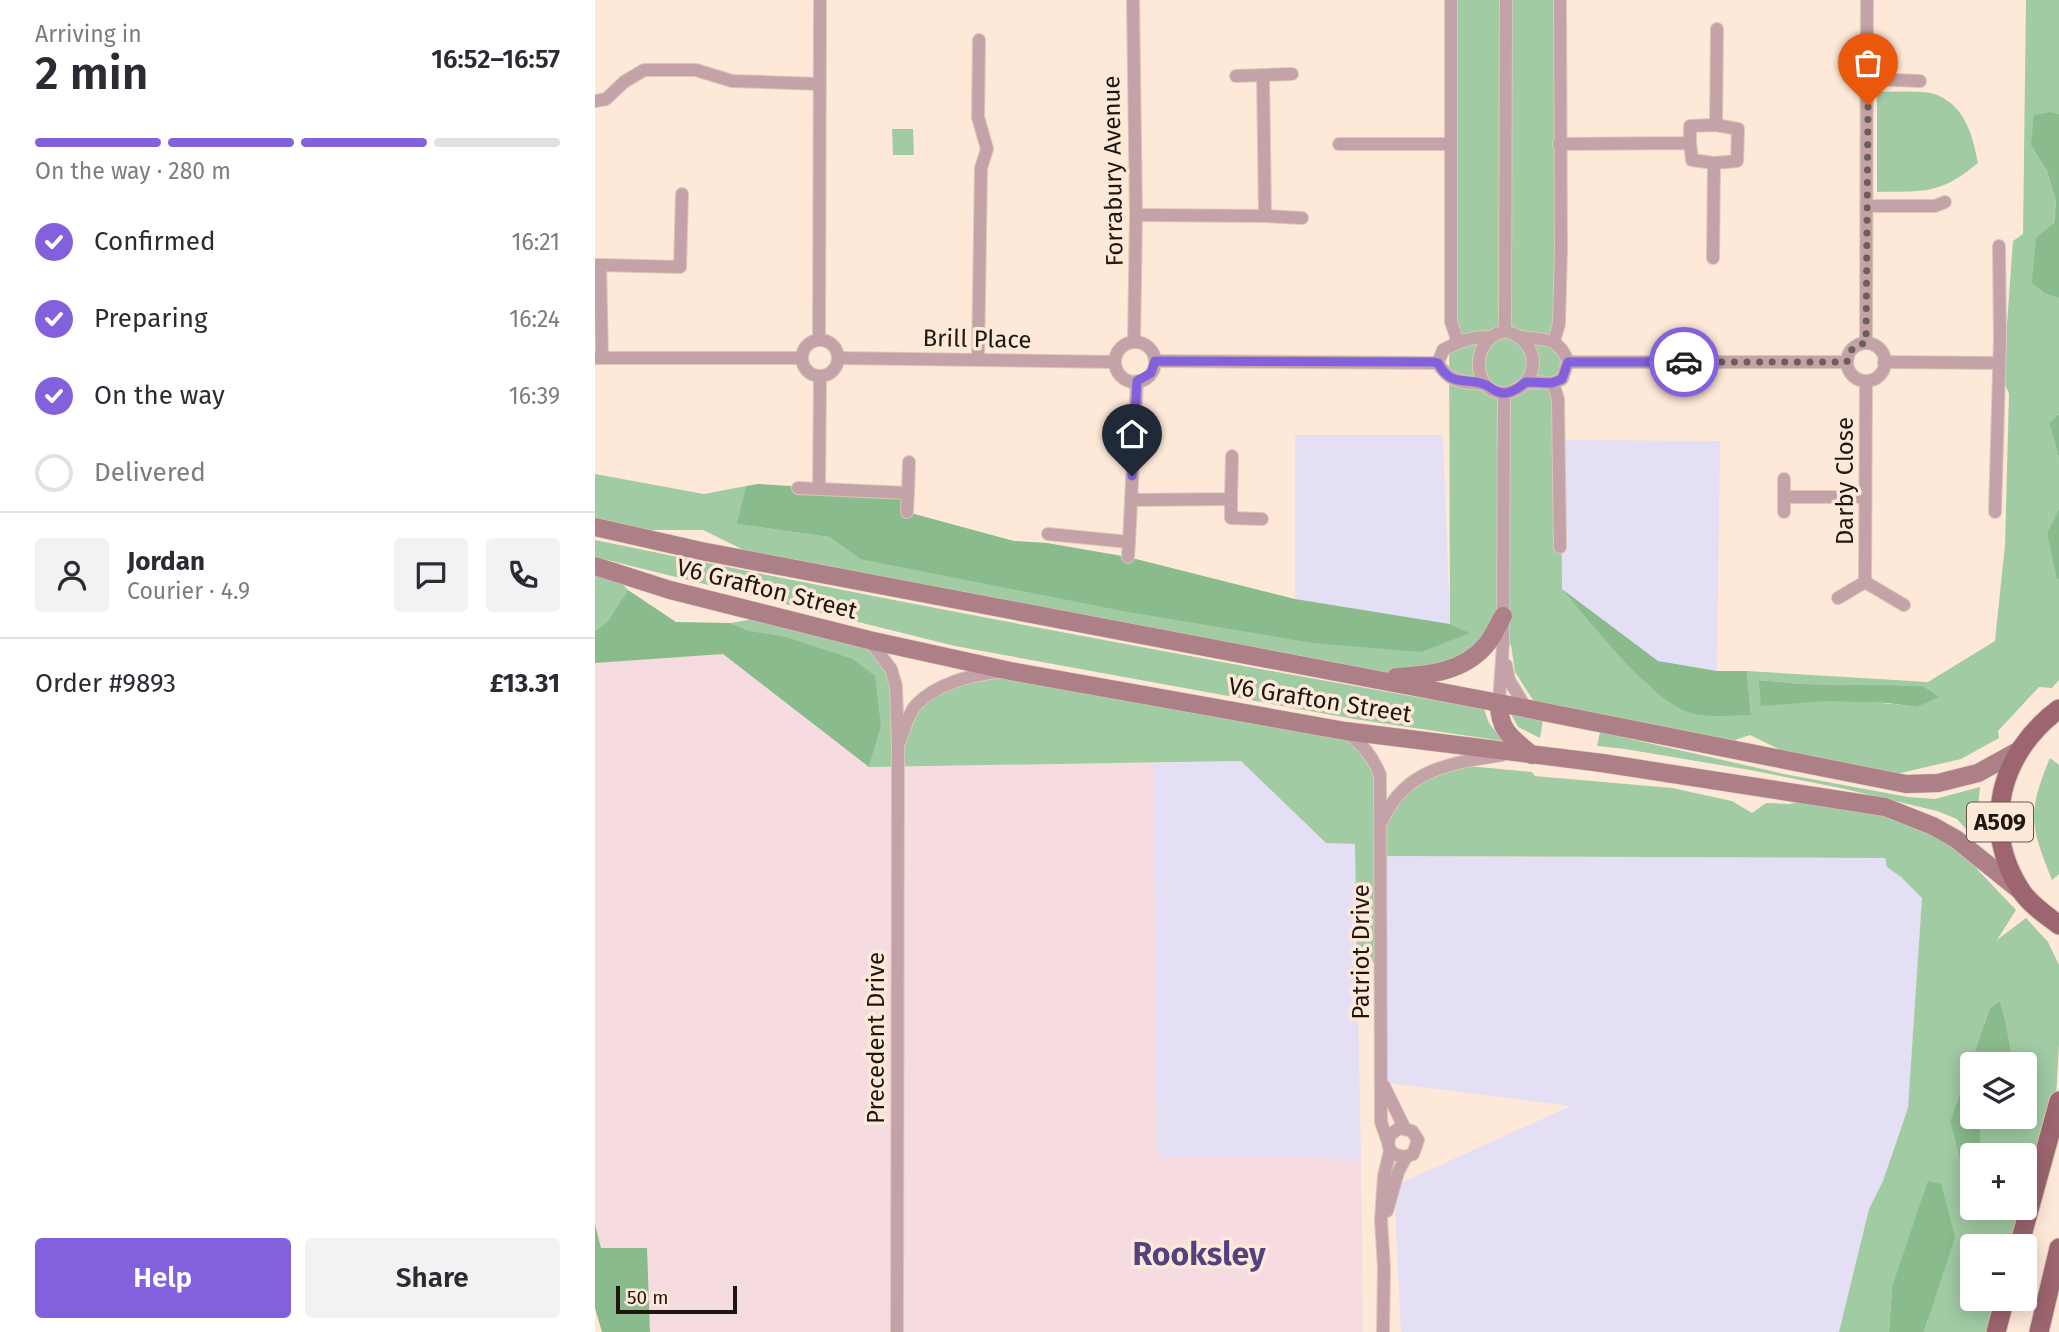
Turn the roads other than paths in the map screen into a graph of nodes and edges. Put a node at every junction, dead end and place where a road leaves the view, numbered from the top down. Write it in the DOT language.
graph roads {
  1 [pos="820,0"];
  2 [pos="1133,0"];
  3 [pos="1451,0"];
  4 [pos="1506,0"];
  5 [pos="1560,0"];
  6 [pos="1867,0"];
  7 [pos="1717,29"];
  8 [pos="979,40"];
  9 [pos="1292,74"];
  10 [pos="1263,75"];
  11 [pos="1236,76"];
  12 [pos="1868,79"];
  13 [pos="1920,81"];
  14 [pos="819,84"];
  15 [pos="595,101"];
  16 [pos="1716,125"];
  17 [pos="1690,143"];
  18 [pos="1339,144"];
  19 [pos="1451,144"];
  20 [pos="1559,144"];
  21 [pos="1714,163"];
  22 [pos="682,194"];
  23 [pos="1945,202"];
  24 [pos="1867,206"];
  25 [pos="1136,215"];
  26 [pos="1265,216"];
  27 [pos="1302,218"];
  28 [pos="1999,246"];
  29 [pos="1713,258"];
  30 [pos="598,265"];
  31 [pos="1505,331"];
  32 [pos="1490,337"];
  33 [pos="1520,337"];
  34 [pos="819,340"];
  35 [pos="1554,341"];
  36 [pos="1135,342"];
  37 [pos="1458,342"];
  38 [pos="1866,343"];
  39 [pos="598,357"];
  40 [pos="802,358"];
  41 [pos="838,358"];
  42 [pos="978,359"];
  43 [pos="1155,361"];
  44 [pos="1115,362"];
  45 [pos="1568,362"];
  46 [pos="1847,362"];
  47 [pos="1885,362"];
  48 [pos="1438,363"];
  49 [pos="1999,363"];
  50 [pos="820,376"];
  51 [pos="1137,381"];
  52 [pos="1866,381"];
  53 [pos="1526,382"];
  54 [pos="1552,383"];
  55 [pos="1485,384"];
  56 [pos="1504,393"];
  57 [pos="1232,456"];
  58 [pos="909,462"];
  59 [pos="1784,479"];
  60 [pos="798,488"];
  61 [pos="819,488"];
  62 [pos="908,493"];
  63 [pos="1784,497"];
  64 [pos="1865,498"];
  65 [pos="1231,499"];
  66 [pos="1131,500"];
  67 [pos="907,512"];
  68 [pos="1784,512"];
  69 [pos="1994,512"];
  70 [pos="1262,519"];
  71 [pos="595,527"];
  72 [pos="1048,534"];
  73 [pos="1129,542"];
  74 [pos="1560,547"];
  75 [pos="1128,557"];
  76 [pos="595,566"];
  77 [pos="1865,582"];
  78 [pos="1838,598"];
  79 [pos="1904,606"];
  80 [pos="1503,616"];
  81 [pos="869,640"];
  82 [pos="1503,644"];
  83 [pos="1010,671"];
  84 [pos="1364,678"];
  85 [pos="1499,703"];
  86 [pos="2058,709"];
  87 [pos="1533,710"];
  88 [pos="1345,731"];
  89 [pos="898,744"];
  90 [pos="2018,751"];
  91 [pos="1511,753"];
  92 [pos="1535,755"];
  93 [pos="1381,822"];
  94 [pos="2031,902"];
  95 [pos="2059,925"];
  96 [pos="1382,1082"];
  97 [pos="2059,1101"];
  98 [pos="1404,1127"];
  99 [pos="1389,1146"];
  100 [pos="1406,1157"];
  101 [pos="2022,1234"];
  102 [pos="1383,1239"];
  103 [pos="2059,1248"];
  104 [pos="2002,1311"];
  105 [pos="2042,1328"];
  106 [pos="897,1332"];
  107 [pos="1383,1332"];
  108 [pos="1996,1332"];
  1 -- 14 [label="street"];
  2 -- 25 [label="street, Forrabury Avenue"];
  3 -- 19 [label="street"];
  4 -- 31 [label="street"];
  5 -- 20 [label="street"];
  6 -- 12 [label="street"];
  7 -- 16 [label="street"];
  8 -- 42 [label="street"];
  9 -- 10 [label="street"];
  10 -- 11 [label="street"];
  10 -- 26 [label="street"];
  12 -- 13 [label="street"];
  12 -- 24 [label="street"];
  14 -- 15 [label="street"];
  14 -- 34 [label="street"];
  16 -- 17 [label="street"];
  16 -- 21 [label="street"];
  17 -- 20 [label="street"];
  17 -- 21 [label="street"];
  18 -- 19 [label="street"];
  19 -- 37 [label="street"];
  20 -- 35 [label="street"];
  21 -- 29 [label="street"];
  22 -- 30 [label="street"];
  23 -- 24 [label="street"];
  24 -- 38 [label="street"];
  25 -- 26 [label="street"];
  25 -- 36 [label="street, Forrabury Avenue"];
  26 -- 27 [label="street"];
  28 -- 49 [label="street"];
  30 -- 39 [label="street"];
  31 -- 32 [label="street"];
  31 -- 33 [label="street"];
  32 -- 37 [label="street"];
  32 -- 55 [label="street"];
  33 -- 35 [label="street"];
  33 -- 53 [label="street"];
  34 -- 40 [label="street"];
  34 -- 41 [label="street"];
  35 -- 45 [label="street"];
  36 -- 43 [label="street"];
  36 -- 44 [label="street"];
  37 -- 48 [label="street"];
  38 -- 46 [label="street"];
  38 -- 47 [label="street"];
  39 -- 40 [label="street"];
  40 -- 50 [label="street"];
  41 -- 42 [label="street, Brill Place"];
  41 -- 50 [label="street"];
  42 -- 44 [label="street, Brill Place"];
  43 -- 48 [label="street"];
  43 -- 51 [label="street"];
  44 -- 51 [label="street"];
  45 -- 46 [label="street"];
  45 -- 54 [label="street"];
  46 -- 52 [label="street"];
  47 -- 49 [label="street"];
  47 -- 52 [label="street"];
  48 -- 55 [label="street"];
  49 -- 69 [label="street"];
  50 -- 61 [label="street"];
  51 -- 66 [label="street"];
  52 -- 64 [label="street, Darby Close"];
  53 -- 54 [label="street"];
  53 -- 56 [label="street"];
  54 -- 74 [label="street"];
  55 -- 56 [label="street"];
  56 -- 80 [label="street"];
  57 -- 65 [label="street"];
  58 -- 62 [label="street"];
  59 -- 63 [label="street"];
  60 -- 61 [label="street"];
  61 -- 62 [label="street"];
  62 -- 67 [label="street"];
  63 -- 64 [label="street"];
  63 -- 68 [label="street"];
  64 -- 77 [label="street, Darby Close"];
  65 -- 66 [label="street"];
  65 -- 70 [label="street"];
  66 -- 73 [label="street"];
  71 -- 84 [label="street, V6 Grafton Street"];
  72 -- 73 [label="street"];
  73 -- 75 [label="street"];
  76 -- 81 [label="street, V6 Grafton Street"];
  77 -- 78 [label="street"];
  77 -- 79 [label="street"];
  80 -- 82 [label="street"];
  80 -- 84 [label="street"];
  81 -- 83 [label="street, V6 Grafton Street"];
  81 -- 89 [label="street, Precedent Drive"];
  82 -- 85 [label="street"];
  82 -- 87 [label="street"];
  83 -- 88 [label="street, V6 Grafton Street"];
  83 -- 89 [label="street, Precedent Drive"];
  84 -- 85 [label="street, V6 Grafton Street"];
  85 -- 87 [label="street, V6 Grafton Street"];
  85 -- 92 [label="street"];
  86 -- 90 [label="main road, A509"];
  87 -- 90 [label="street, V6 Grafton Street"];
  88 -- 91 [label="street, V6 Grafton Street"];
  88 -- 93 [label="street, Patriot Drive"];
  89 -- 106 [label="street, Precedent Drive"];
  90 -- 94 [label="main road, A509"];
  91 -- 92 [label="street, V6 Grafton Street"];
  91 -- 93 [label="street"];
  92 -- 94 [label="street, V6 Grafton Street"];
  93 -- 96 [label="street, Patriot Drive"];
  94 -- 95 [label="main road, A509"];
  96 -- 98 [label="street, Patriot Drive"];
  96 -- 99 [label="street, Patriot Drive"];
  97 -- 101 [label="main road"];
  98 -- 99 [label="street"];
  98 -- 100 [label="street"];
  99 -- 100 [label="street"];
  99 -- 102 [label="street, Patriot Drive"];
  100 -- 102 [label="street, Patriot Drive"];
  102 -- 107 [label="street, Patriot Drive"];
  103 -- 105 [label="main road"];
  104 -- 108 [label="main road"];
}
